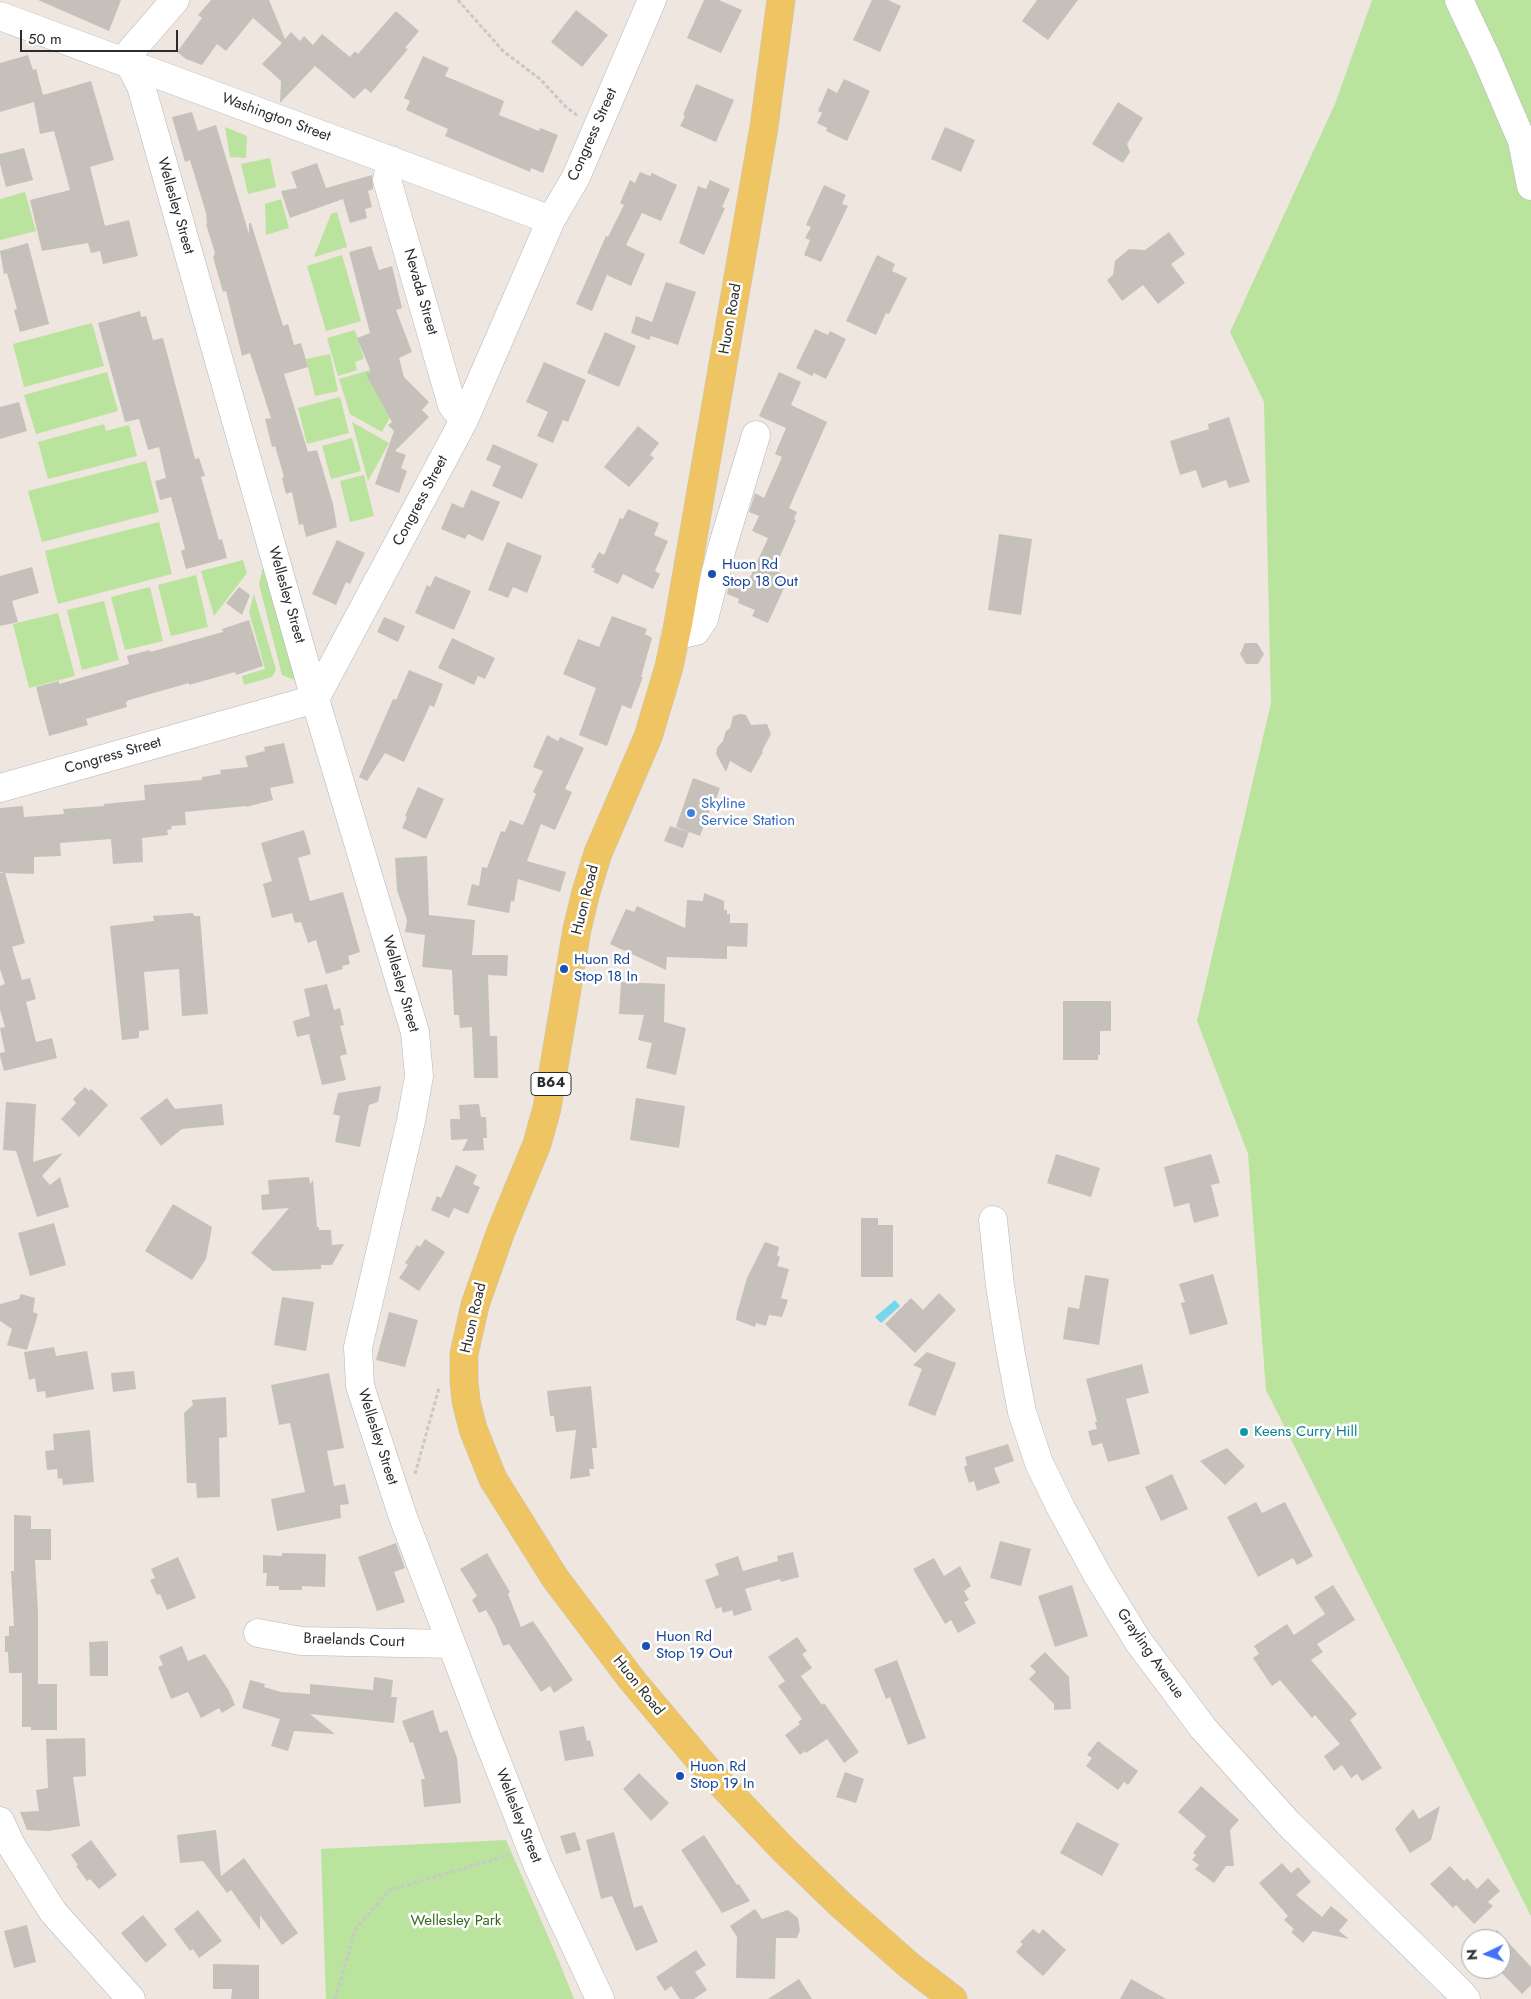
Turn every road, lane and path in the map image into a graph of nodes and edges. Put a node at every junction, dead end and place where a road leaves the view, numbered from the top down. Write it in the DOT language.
graph roads {
  1 [pos="175,0"];
  2 [pos="458,0"];
  3 [pos="652,0"];
  4 [pos="781,0"];
  5 [pos="1459,0"];
  6 [pos="0,16"];
  7 [pos="129,63"];
  8 [pos="596,130"];
  9 [pos="391,160"];
  10 [pos="1531,186"];
  11 [pos="551,220"];
  12 [pos="464,420"];
  13 [pos="756,435"];
  14 [pos="676,636"];
  15 [pos="315,699"];
  16 [pos="0,788"];
  17 [pos="993,1220"];
  18 [pos="464,1381"];
  19 [pos="414,1480"];
  20 [pos="258,1633"];
  21 [pos="451,1644"];
  22 [pos="0,1822"];
  23 [pos="499,1858"];
  24 [pos="131,1999"];
  25 [pos="335,1999"];
  26 [pos="600,1999"];
  27 [pos="952,1999"];
  28 [pos="1466,1999"];
  1 -- 7 [label="street"];
  2 -- 8 [label="path"];
  3 -- 8 [label="street, Congress Street"];
  4 -- 14 [label="main road, Huon Road / B64"];
  5 -- 10 [label="street"];
  6 -- 7 [label="street, Washington Street"];
  7 -- 9 [label="street, Washington Street"];
  7 -- 15 [label="street, Wellesley Street"];
  8 -- 11 [label="street, Congress Street"];
  9 -- 11 [label="street, Washington Street"];
  9 -- 12 [label="street, Nevada Street"];
  11 -- 12 [label="street, Congress Street"];
  12 -- 15 [label="street, Congress Street"];
  13 -- 14 [label="street"];
  14 -- 18 [label="main road, Huon Road / B64"];
  15 -- 16 [label="street, Congress Street"];
  15 -- 21 [label="street, Wellesley Street"];
  17 -- 28 [label="street, Grayling Avenue"];
  18 -- 19 [label="path"];
  18 -- 27 [label="main road, Huon Road / B64"];
  20 -- 21 [label="street, Braelands Court"];
  21 -- 26 [label="street, Wellesley Street"];
  22 -- 24 [label="street"];
  23 -- 25 [label="path"];
}
